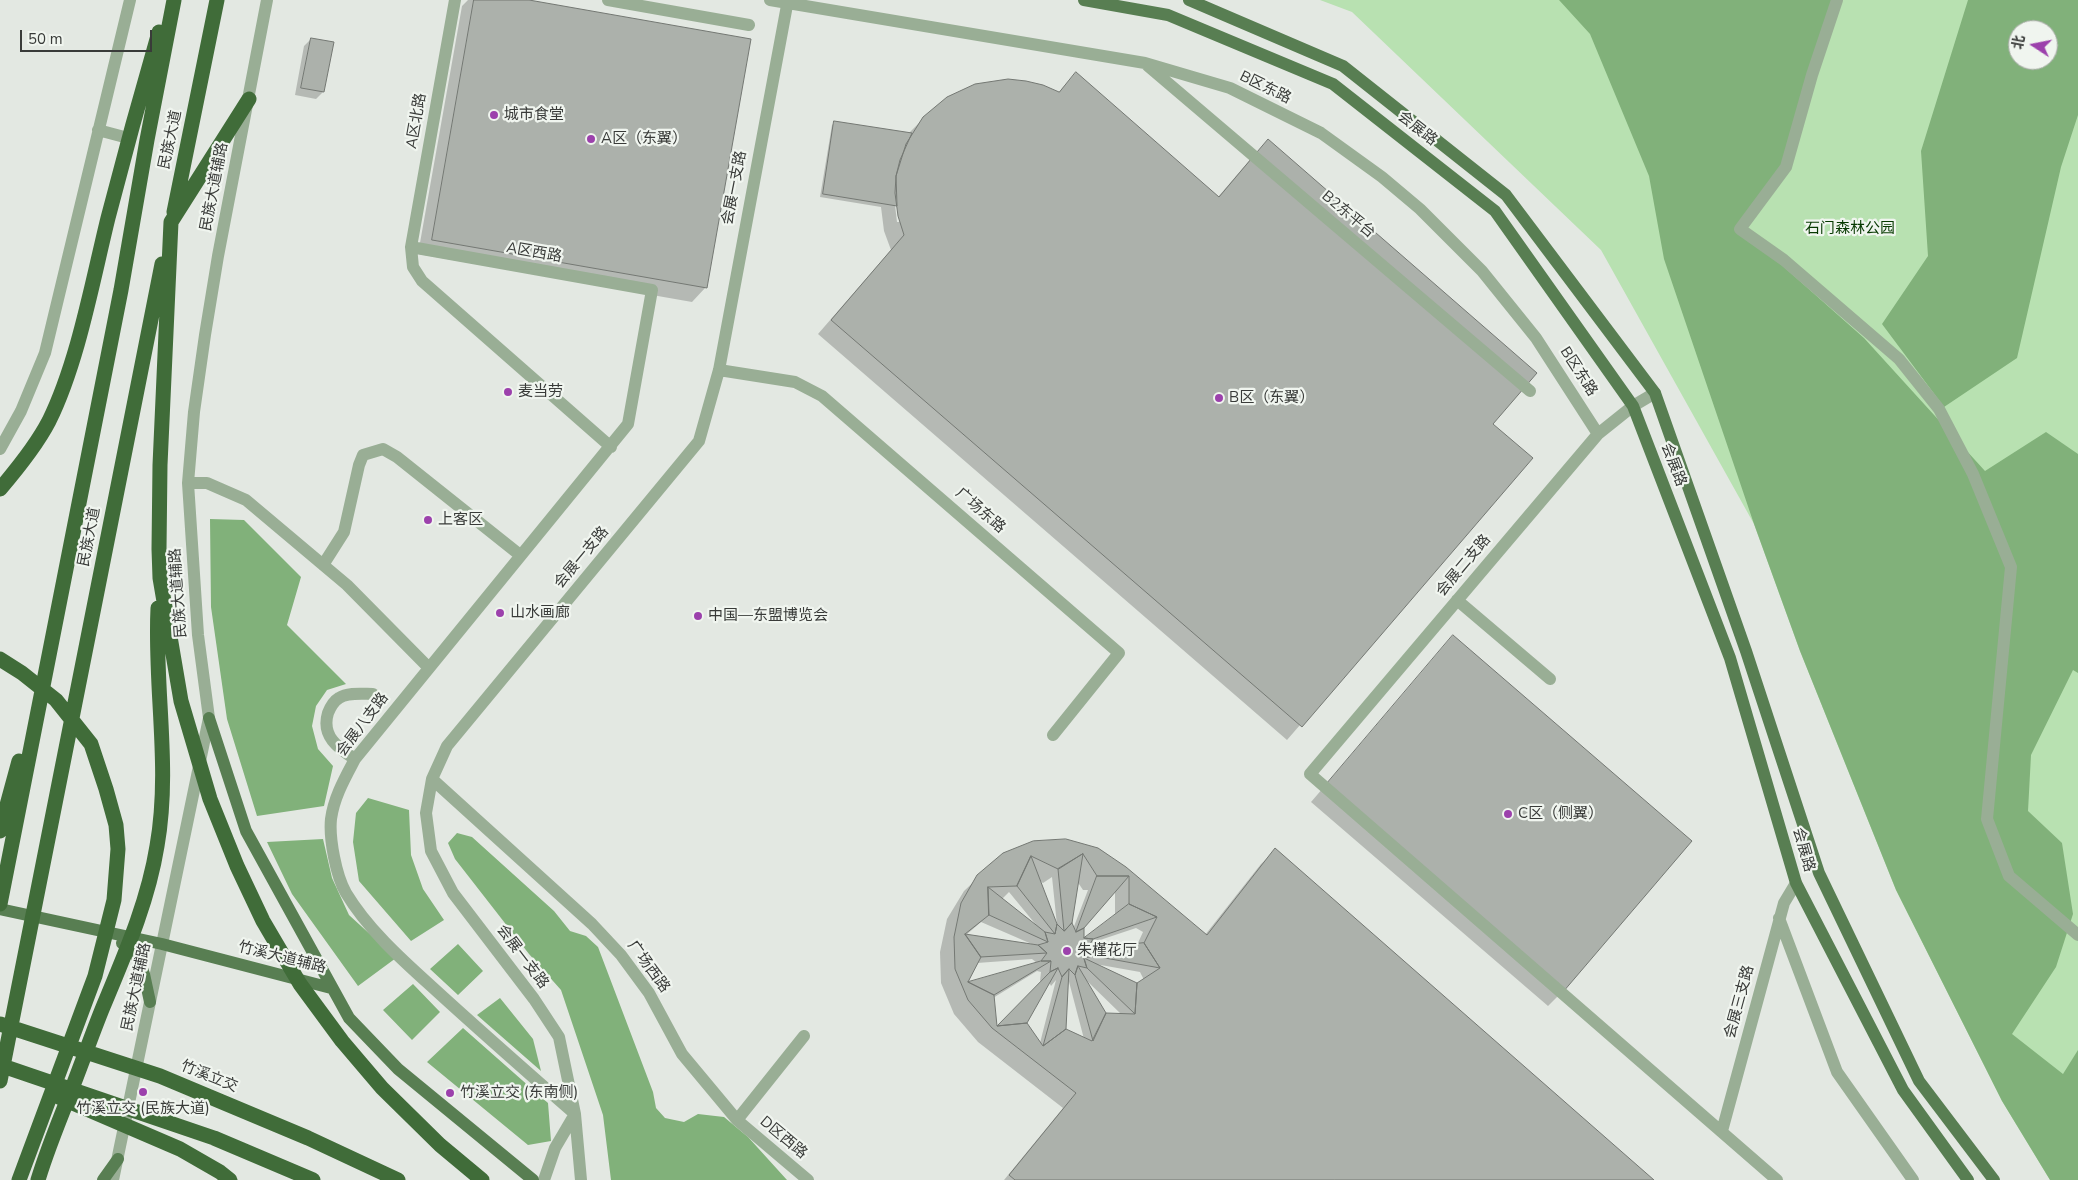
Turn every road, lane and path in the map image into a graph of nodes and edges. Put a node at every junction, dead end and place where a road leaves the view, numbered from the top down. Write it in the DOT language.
graph roads {
  1 [pos="130,0"];
  2 [pos="169,0"];
  3 [pos="174,0"];
  4 [pos="217,0"];
  5 [pos="267,0"];
  6 [pos="456,0"];
  7 [pos="608,0"];
  8 [pos="770,0"];
  9 [pos="1084,0"];
  10 [pos="1189,0"];
  11 [pos="1837,0"];
  12 [pos="788,2"];
  13 [pos="749,25"];
  14 [pos="1144,63"];
  15 [pos="250,99"];
  16 [pos="98,130"];
  17 [pos="128,138"];
  18 [pos="171,222"];
  19 [pos="411,247"];
  20 [pos="652,290"];
  21 [pos="719,370"];
  22 [pos="1530,391"];
  23 [pos="1655,393"];
  24 [pos="1633,406"];
  25 [pos="1598,434"];
  26 [pos="611,447"];
  27 [pos="0,449"];
  28 [pos="188,483"];
  29 [pos="0,489"];
  30 [pos="520,555"];
  31 [pos="323,565"];
  32 [pos="160,578"];
  33 [pos="1457,600"];
  34 [pos="52,641"];
  35 [pos="0,659"];
  36 [pos="429,668"];
  37 [pos="1550,679"];
  38 [pos="373,694"];
  39 [pos="209,718"];
  40 [pos="1053,735"];
  41 [pos="355,759"];
  42 [pos="432,779"];
  43 [pos="0,831"];
  44 [pos="1796,884"];
  45 [pos="4,908"];
  46 [pos="1780,918"];
  47 [pos="87,928"];
  48 [pos="2078,935"];
  49 [pos="162,944"];
  50 [pos="331,988"];
  51 [pos="150,1002"];
  52 [pos="0,1022"];
  53 [pos="804,1036"];
  54 [pos="0,1064"];
  55 [pos="0,1071"];
  56 [pos="0,1081"];
  57 [pos="575,1114"];
  58 [pos="737,1120"];
  59 [pos="1722,1131"];
  60 [pos="118,1159"];
  61 [pos="19,1180"];
  62 [pos="38,1180"];
  63 [pos="103,1180"];
  64 [pos="113,1180"];
  65 [pos="230,1180"];
  66 [pos="313,1180"];
  67 [pos="398,1180"];
  68 [pos="482,1180"];
  69 [pos="533,1180"];
  70 [pos="544,1180"];
  71 [pos="581,1180"];
  72 [pos="808,1180"];
  73 [pos="1777,1180"];
  74 [pos="1912,1180"];
  75 [pos="1968,1180"];
  76 [pos="1994,1180"];
  1 -- 16 [label="street"];
  2 -- 17 [label="highway"];
  3 -- 34 [label="highway, 民族大道"];
  4 -- 18 [label="highway, 民族大道"];
  5 -- 15 [label="street, 民族大道辅路"];
  6 -- 19 [label="street, A区北路"];
  7 -- 13 [label="street"];
  8 -- 12 [label="street, B区东路"];
  9 -- 24 [label="main road, 会展路"];
  10 -- 23 [label="main road, 会展路"];
  11 -- 48 [label="street"];
  12 -- 14 [label="street, B区东路"];
  12 -- 21 [label="street, 会展一支路"];
  14 -- 22 [label="street, B2东平台"];
  14 -- 25 [label="street, B区东路"];
  15 -- 18 [label="highway"];
  15 -- 28 [label="street, 民族大道辅路"];
  16 -- 17 [label="street"];
  16 -- 27 [label="street"];
  17 -- 29 [label="highway"];
  18 -- 32 [label="highway"];
  18 -- 56 [label="highway, 民族大道"];
  19 -- 20 [label="street, A区西路"];
  19 -- 26 [label="street"];
  20 -- 26 [label="street, 会展八支路"];
  21 -- 40 [label="street, 广场东路"];
  21 -- 42 [label="street, 会展一支路"];
  23 -- 24 [label="street, 会展二支路"];
  23 -- 76 [label="main road, 会展路"];
  24 -- 25 [label="street, 会展二支路"];
  24 -- 44 [label="main road, 会展路"];
  25 -- 33 [label="street, 会展二支路"];
  26 -- 30 [label="street, 会展八支路"];
  28 -- 31 [label="street"];
  28 -- 39 [label="street, 民族大道辅路"];
  30 -- 31 [label="street"];
  30 -- 36 [label="street, 会展八支路"];
  31 -- 36 [label="street"];
  32 -- 62 [label="highway"];
  32 -- 68 [label="highway"];
  33 -- 37 [label="street"];
  33 -- 59 [label="street, 会展二支路"];
  34 -- 43 [label="highway"];
  34 -- 45 [label="highway, 民族大道"];
  35 -- 61 [label="highway"];
  36 -- 41 [label="street, 会展八支路"];
  38 -- 41 [label="street"];
  39 -- 49 [label="street, 民族大道辅路"];
  39 -- 50 [label="main road"];
  41 -- 57 [label="street, 会展八支路"];
  42 -- 57 [label="street, 会展一支路"];
  42 -- 58 [label="street, 广场西路"];
  44 -- 46 [label="street, 会展三支路"];
  44 -- 75 [label="main road, 会展路"];
  45 -- 47 [label="main road, 竹溪大道辅路"];
  46 -- 59 [label="street, 会展三支路"];
  46 -- 74 [label="street"];
  47 -- 49 [label="main road, 竹溪大道辅路"];
  47 -- 51 [label="main road"];
  49 -- 50 [label="main road, 竹溪大道辅路"];
  49 -- 51 [label="street, 民族大道辅路"];
  50 -- 69 [label="main road, 竹溪大道辅路"];
  51 -- 60 [label="street, 民族大道辅路"];
  52 -- 67 [label="highway, 竹溪立交"];
  53 -- 58 [label="street"];
  54 -- 66 [label="highway"];
  55 -- 65 [label="highway"];
  57 -- 70 [label="street"];
  57 -- 71 [label="street, 会展一支路"];
  58 -- 72 [label="street, D区西路"];
  59 -- 73 [label="street"];
  60 -- 63 [label="main road"];
  60 -- 64 [label="street, 民族大道辅路"];
}
